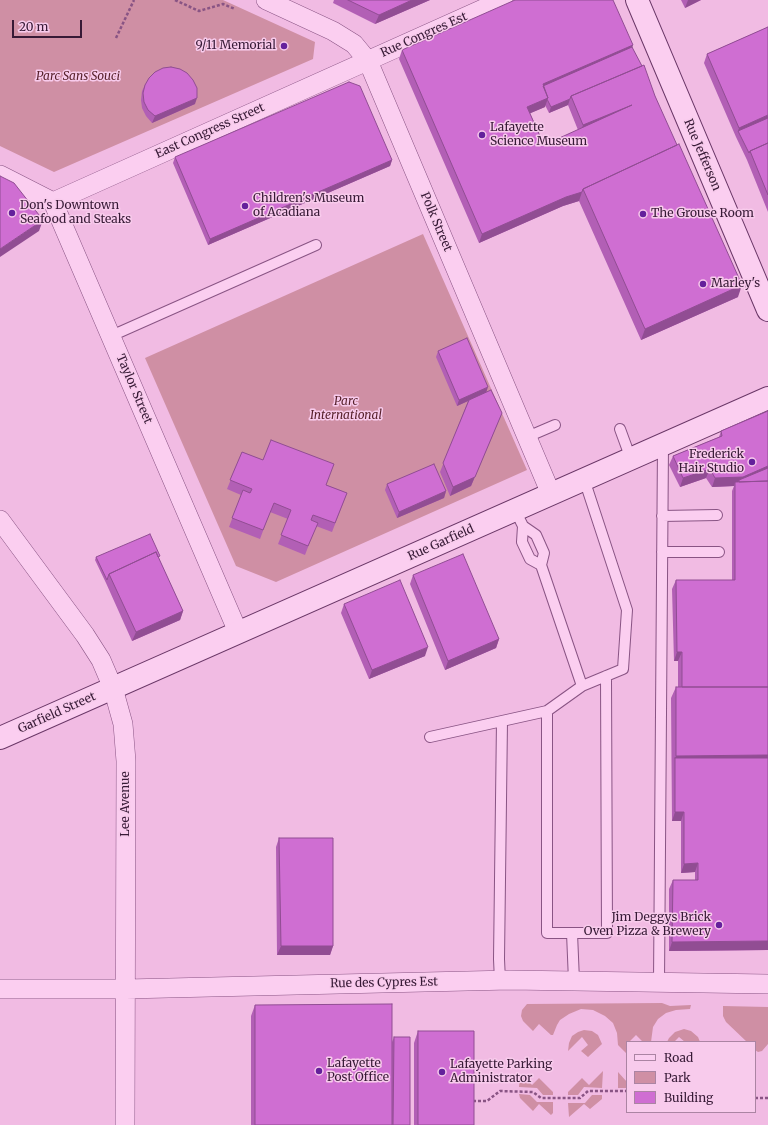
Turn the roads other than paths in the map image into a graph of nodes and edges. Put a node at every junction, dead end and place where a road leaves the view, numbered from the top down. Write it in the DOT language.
graph roads {
  1 [pos="266,0"];
  2 [pos="503,0"];
  3 [pos="637,0"];
  4 [pos="368,61"];
  5 [pos="0,175"];
  6 [pos="53,202"];
  7 [pos="316,245"];
  8 [pos="768,310"];
  9 [pos="111,336"];
  10 [pos="768,398"];
  11 [pos="555,425"];
  12 [pos="620,429"];
  13 [pos="527,437"];
  14 [pos="663,444"];
  15 [pos="631,458"];
  16 [pos="584,479"];
  17 [pos="551,494"];
  18 [pos="662,516"];
  19 [pos="717,516"];
  20 [pos="519,518"];
  21 [pos="0,520"];
  22 [pos="662,552"];
  23 [pos="719,552"];
  24 [pos="541,565"];
  25 [pos="238,632"];
  26 [pos="606,676"];
  27 [pos="582,686"];
  28 [pos="113,688"];
  29 [pos="547,711"];
  30 [pos="502,721"];
  31 [pos="430,737"];
  32 [pos="0,738"];
  33 [pos="572,933"];
  34 [pos="500,981"];
  35 [pos="574,981"];
  36 [pos="659,982"];
  37 [pos="768,984"];
  38 [pos="126,988"];
  39 [pos="0,989"];
  40 [pos="125,1125"];
  1 -- 4 [label="street, Polk Street"];
  2 -- 4 [label="street, Rue Congres Est"];
  3 -- 8 [label="street, Rue Jefferson"];
  4 -- 6 [label="street, East Congress Street"];
  4 -- 13 [label="street, Polk Street"];
  5 -- 6 [label="street"];
  6 -- 9 [label="street, Taylor Street"];
  7 -- 9 [label="lane"];
  9 -- 25 [label="street, Taylor Street"];
  10 -- 14 [label="street, Rue Garfield"];
  11 -- 13 [label="lane"];
  12 -- 15 [label="lane"];
  13 -- 17 [label="street, Polk Street"];
  14 -- 15 [label="street, Rue Garfield"];
  14 -- 18 [label="lane"];
  15 -- 16 [label="street, Rue Garfield"];
  16 -- 17 [label="street, Rue Garfield"];
  16 -- 26 [label="lane"];
  17 -- 20 [label="street, Rue Garfield"];
  18 -- 19 [label="lane"];
  18 -- 22 [label="lane"];
  20 -- 24 [label="lane"];
  20 -- 24 [label="lane"];
  20 -- 25 [label="street, Rue Garfield"];
  21 -- 28 [label="street, Lee Avenue"];
  22 -- 23 [label="lane"];
  22 -- 36 [label="lane"];
  24 -- 27 [label="lane"];
  25 -- 28 [label="street, Rue Garfield"];
  26 -- 27 [label="lane"];
  26 -- 33 [label="lane"];
  27 -- 29 [label="lane"];
  28 -- 32 [label="street, Garfield Street"];
  28 -- 38 [label="street, Lee Avenue"];
  29 -- 30 [label="lane"];
  29 -- 33 [label="lane"];
  30 -- 31 [label="lane"];
  30 -- 34 [label="lane"];
  33 -- 35 [label="lane"];
  34 -- 35 [label="street, Rue des Cypres Est"];
  34 -- 38 [label="street, Rue des Cypres Est"];
  35 -- 36 [label="street, Rue des Cypres Est"];
  36 -- 37 [label="street, Rue des Cypres Est"];
  38 -- 39 [label="street, Rue des Cypres Est"];
  38 -- 40 [label="street, Lee Avenue"];
}
